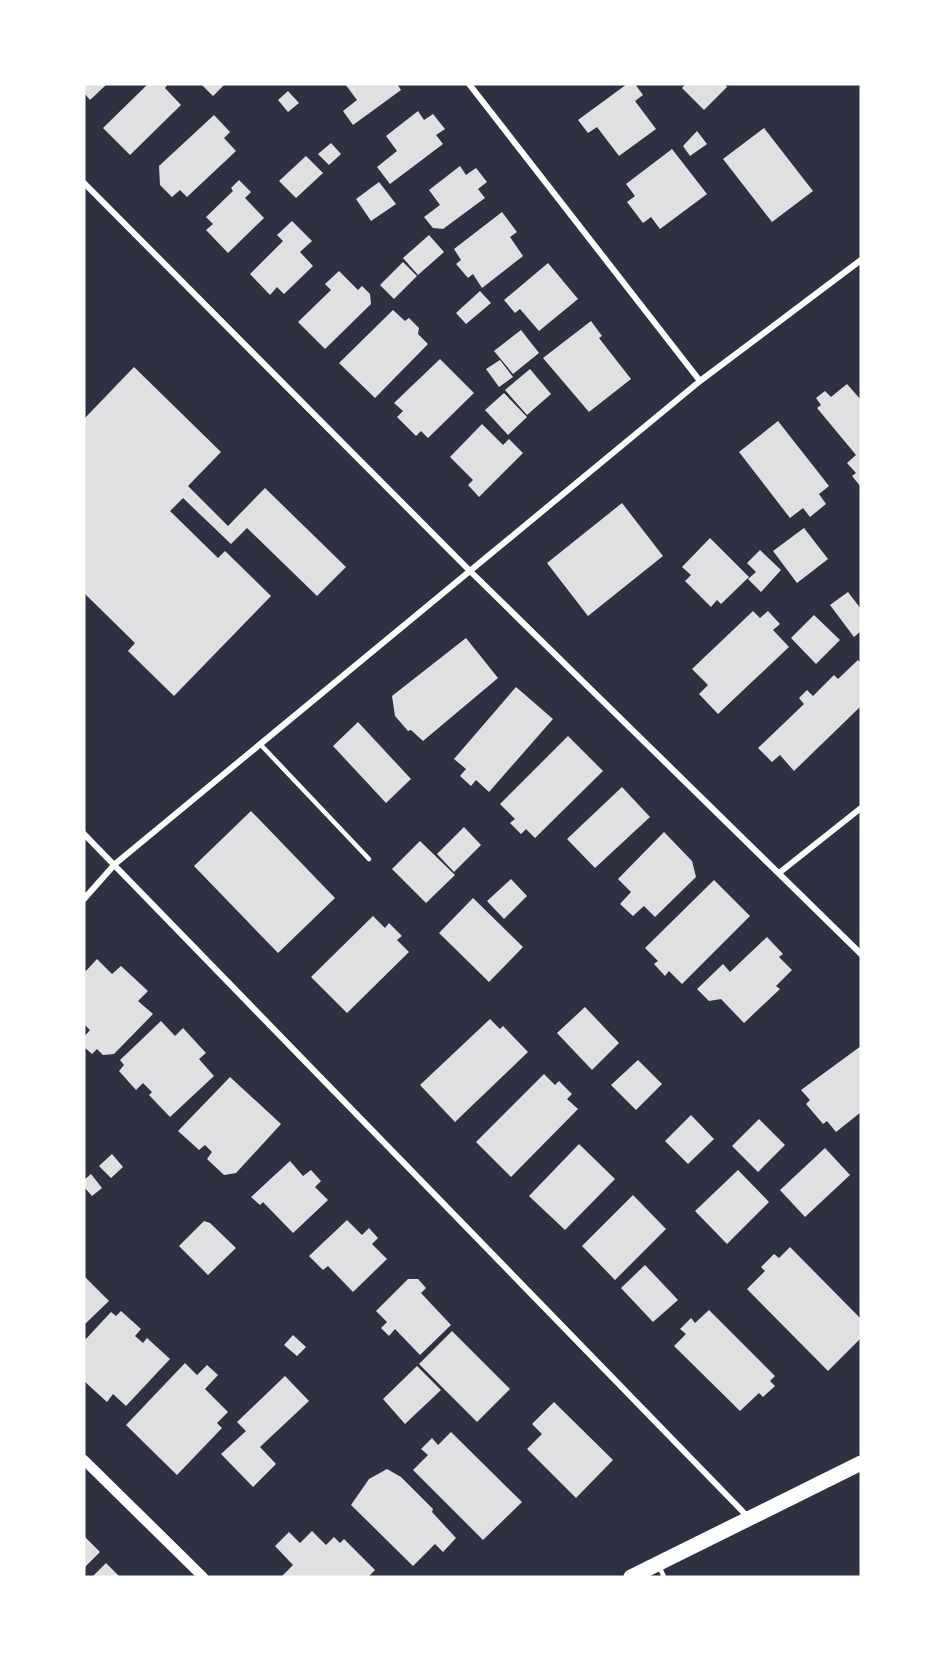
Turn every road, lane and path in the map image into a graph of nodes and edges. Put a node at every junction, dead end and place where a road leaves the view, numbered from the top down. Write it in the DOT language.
graph roads {
  1 [pos="469,84"];
  2 [pos="84,183"];
  3 [pos="861,260"];
  4 [pos="700,381"];
  5 [pos="469,570"];
  6 [pos="260,744"];
  7 [pos="861,808"];
  8 [pos="84,834"];
  9 [pos="369,859"];
  10 [pos="115,864"];
  11 [pos="779,873"];
  12 [pos="84,899"];
  13 [pos="861,954"];
  14 [pos="84,1460"];
  15 [pos="861,1463"];
  16 [pos="750,1519"];
  17 [pos="661,1570"];
  18 [pos="203,1577"];
  19 [pos="632,1577"];
  1 -- 4 [label="street"];
  2 -- 5 [label="street"];
  3 -- 4 [label="street"];
  4 -- 5 [label="street"];
  5 -- 6 [label="street"];
  5 -- 11 [label="street"];
  6 -- 9 [label="lane"];
  6 -- 10 [label="street"];
  7 -- 11 [label="street"];
  8 -- 10 [label="street"];
  10 -- 12 [label="street"];
  10 -- 16 [label="street"];
  11 -- 13 [label="street"];
  14 -- 18 [label="street"];
  15 -- 16 [label="main road"];
  16 -- 17 [label="main road"];
  17 -- 19 [label="main road"];
}
